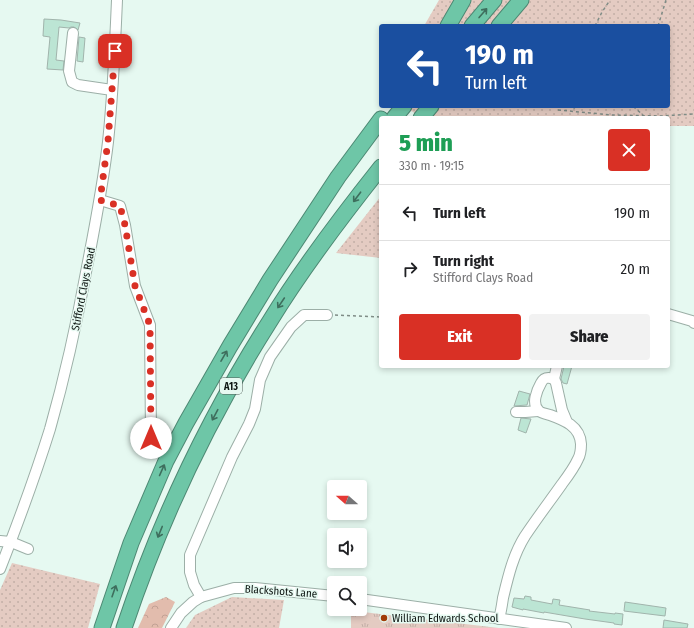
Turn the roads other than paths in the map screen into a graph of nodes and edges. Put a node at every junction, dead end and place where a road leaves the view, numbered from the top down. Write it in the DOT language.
graph roads {
  1 [pos="117,0"];
  2 [pos="463,0"];
  3 [pos="494,0"];
  4 [pos="521,0"];
  5 [pos="449,24"];
  6 [pos="474,24"];
  7 [pos="501,24"];
  8 [pos="72,33"];
  9 [pos="112,90"];
  10 [pos="389,108"];
  11 [pos="402,108"];
  12 [pos="429,108"];
  13 [pos="383,116"];
  14 [pos="396,116"];
  15 [pos="423,116"];
  16 [pos="379,121"];
  17 [pos="379,136"];
  18 [pos="379,169"];
  19 [pos="100,200"];
  20 [pos="285,258"];
  21 [pos="327,315"];
  22 [pos="670,315"];
  23 [pos="694,323"];
  24 [pos="556,368"];
  25 [pos="554,378"];
  26 [pos="538,410"];
  27 [pos="516,412"];
  28 [pos="567,422"];
  29 [pos="151,438"];
  30 [pos="0,541"];
  31 [pos="11,542"];
  32 [pos="28,549"];
  33 [pos="0,569"];
  34 [pos="327,595"];
  35 [pos="201,597"];
  36 [pos="367,600"];
  37 [pos="499,619"];
  38 [pos="102,628"];
  39 [pos="124,628"];
  40 [pos="171,628"];
  41 [pos="566,628"];
  1 -- 9 [label="street, Stifford Clays Road"];
  2 -- 5 [label="highway"];
  6 -- 3 [label="highway, one-way"];
  4 -- 7 [label="highway"];
  8 -- 9 [label="street"];
  9 -- 19 [label="street, Stifford Clays Road"];
  10 -- 13 [label="highway"];
  11 -- 14 [label="highway"];
  12 -- 15 [label="highway"];
  16 -- 20 [label="highway"];
  17 -- 20 [label="highway, A13"];
  18 -- 39 [label="highway, A13, one-way"];
  19 -- 29 [label="street"];
  19 -- 31 [label="street, Stifford Clays Road"];
  38 -- 20 [label="highway, A13, one-way"];
  21 -- 35 [label="street"];
  22 -- 23 [label="street"];
  24 -- 25 [label="street"];
  25 -- 26 [label="street"];
  25 -- 28 [label="street"];
  26 -- 27 [label="street"];
  26 -- 28 [label="street"];
  28 -- 37 [label="street"];
  30 -- 31 [label="street"];
  31 -- 32 [label="street"];
  31 -- 33 [label="street, Stifford Clays Road"];
  34 -- 35 [label="street, Blackshots Lane"];
  35 -- 40 [label="street, Blackshots Lane"];
  36 -- 37 [label="street"];
  37 -- 41 [label="street"];
}
